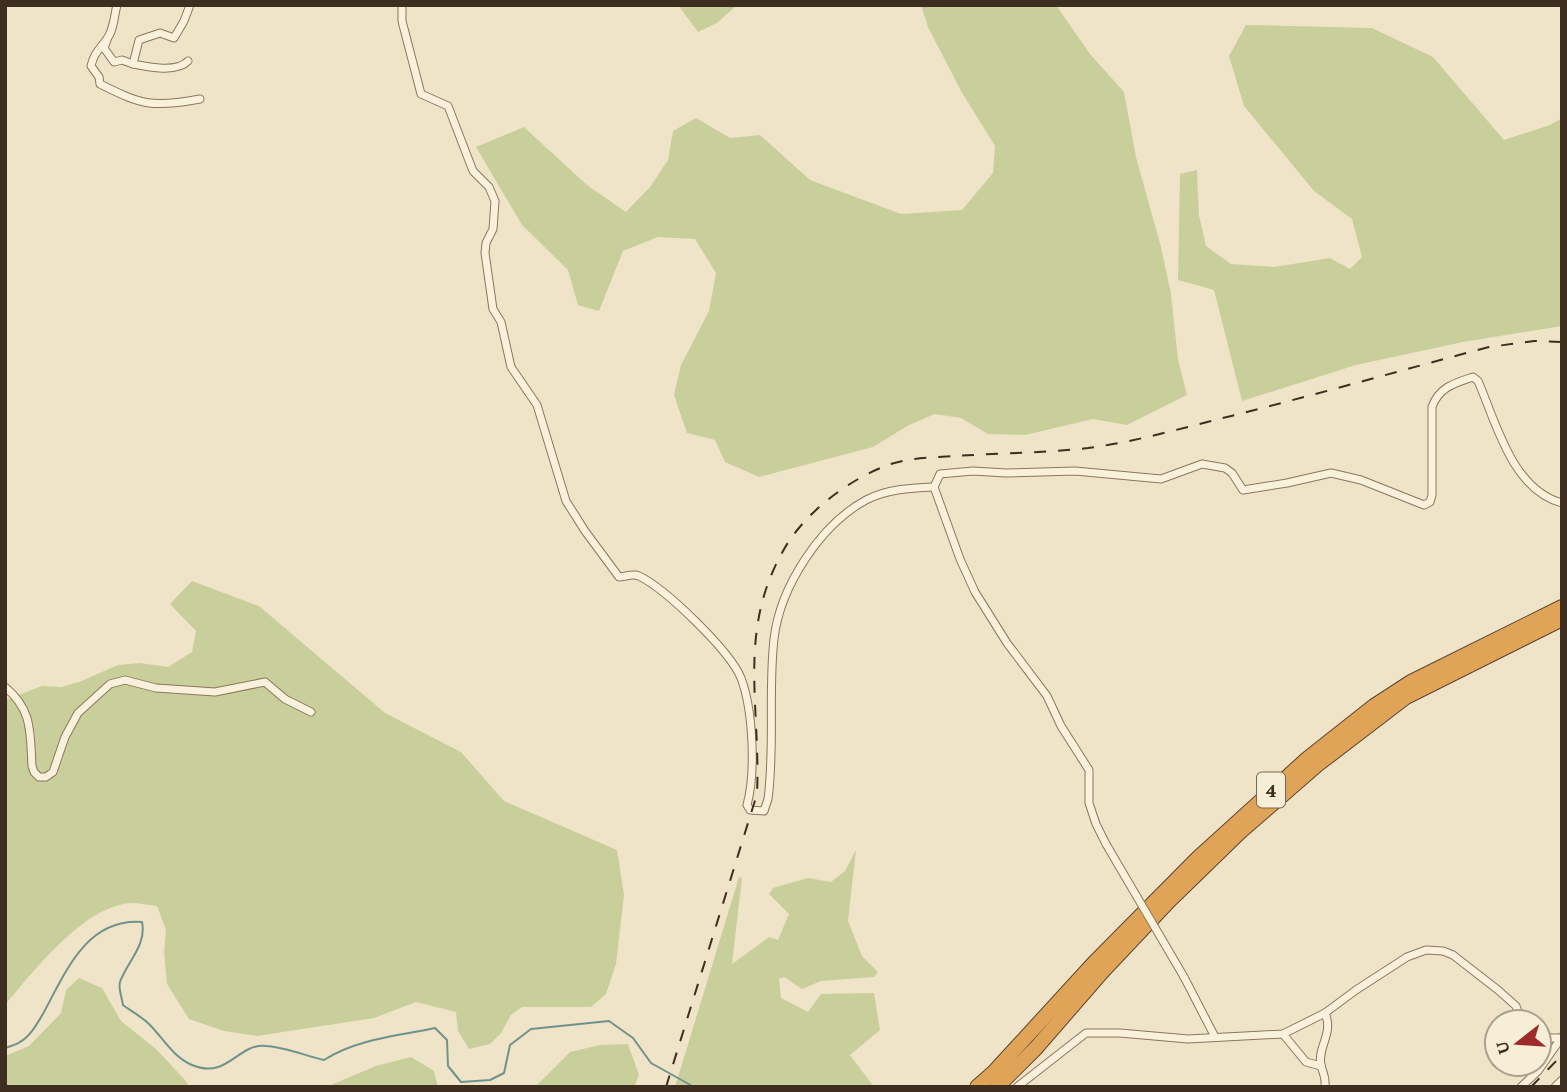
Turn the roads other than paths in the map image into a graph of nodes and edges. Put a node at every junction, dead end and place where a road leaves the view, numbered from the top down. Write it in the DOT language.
graph roads {
  1 [pos="117,5"];
  2 [pos="190,5"];
  3 [pos="402,5"];
  4 [pos="107,40"];
  5 [pos="188,61"];
  6 [pos="133,64"];
  7 [pos="200,99"];
  8 [pos="934,487"];
  9 [pos="1562,503"];
  10 [pos="1562,607"];
  11 [pos="1562,619"];
  12 [pos="5,687"];
  13 [pos="311,712"];
  14 [pos="1517,1008"];
  15 [pos="1325,1013"];
  16 [pos="1283,1034"];
  17 [pos="1215,1037"];
  18 [pos="1561,1038"];
  19 [pos="1032,1042"];
  20 [pos="1321,1066"];
  21 [pos="1562,1080"];
  22 [pos="977,1087"];
  23 [pos="997,1087"];
  24 [pos="1017,1087"];
  25 [pos="1325,1087"];
  26 [pos="1521,1087"];
  27 [pos="1555,1087"];
  1 -- 4 [label="street"];
  2 -- 6 [label="street"];
  3 -- 8 [label="street"];
  4 -- 6 [label="street"];
  4 -- 7 [label="street"];
  5 -- 6 [label="street"];
  8 -- 9 [label="street"];
  8 -- 17 [label="street, bridge"];
  10 -- 19 [label="highway, 4"];
  11 -- 19 [label="highway, 4"];
  12 -- 13 [label="street"];
  14 -- 15 [label="street"];
  15 -- 16 [label="street"];
  15 -- 20 [label="street"];
  16 -- 17 [label="street"];
  16 -- 20 [label="street"];
  17 -- 24 [label="street"];
  18 -- 26 [label="street"];
  19 -- 22 [label="highway, 4"];
  19 -- 23 [label="highway, 4"];
  20 -- 25 [label="street"];
  21 -- 27 [label="street"];
}
